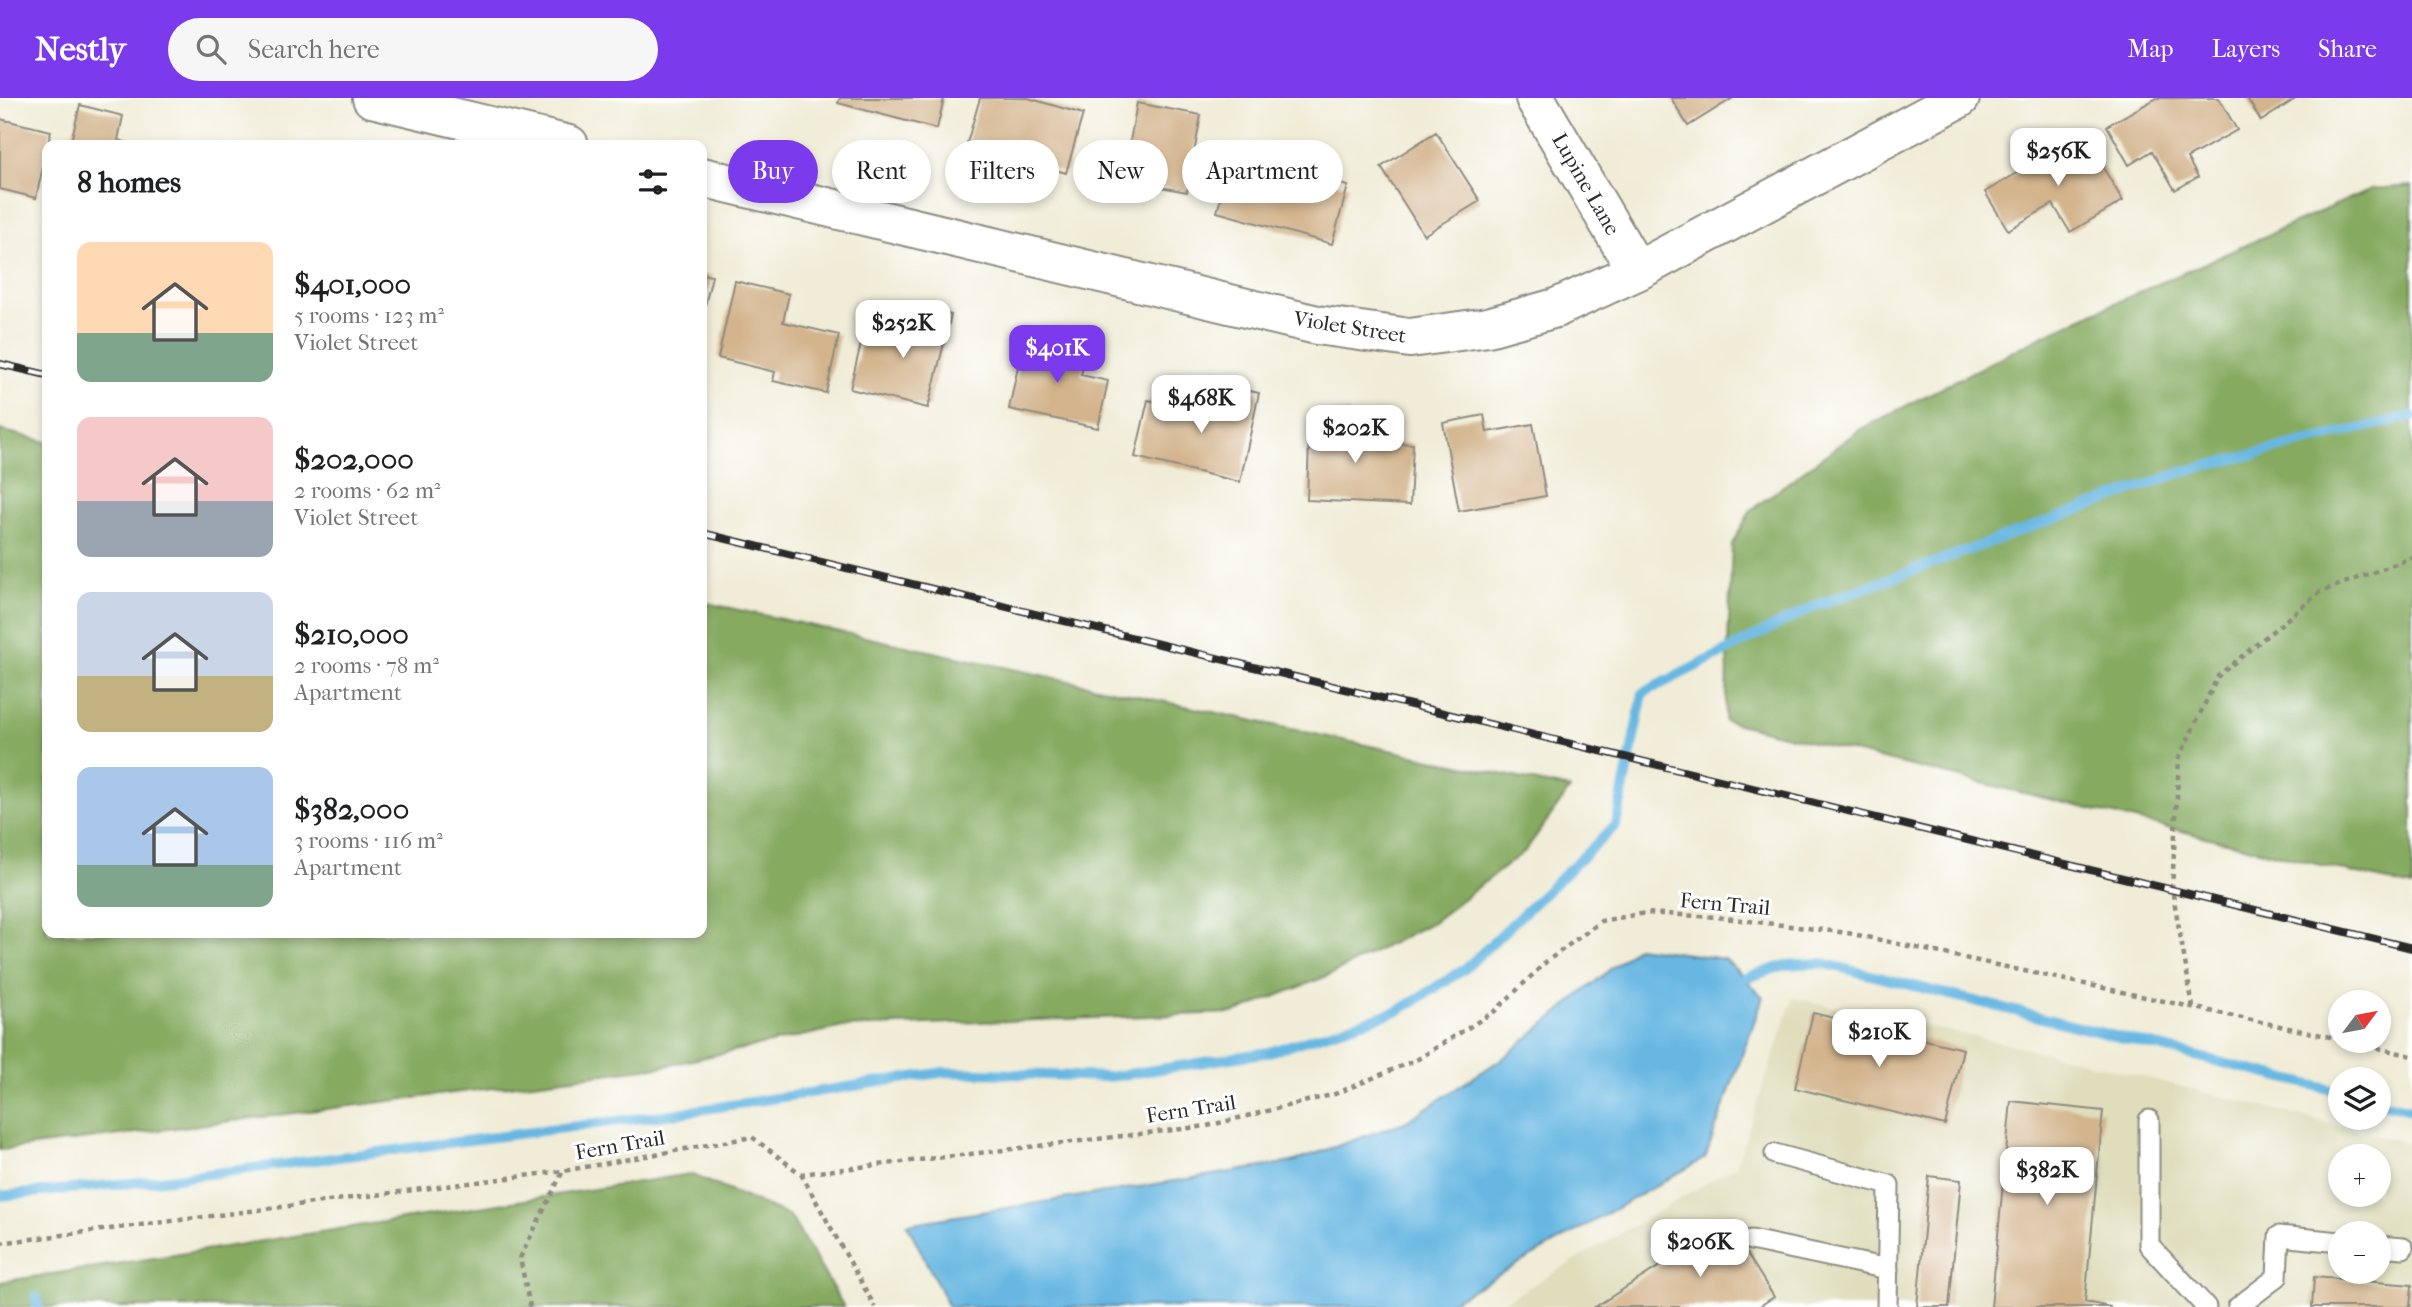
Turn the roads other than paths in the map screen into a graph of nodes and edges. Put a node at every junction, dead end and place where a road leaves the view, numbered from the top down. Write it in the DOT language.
graph roads {
  1 [pos="372,98"];
  2 [pos="1535,98"];
  3 [pos="1959,98"];
  4 [pos="548,140"];
  5 [pos="707,178"];
  6 [pos="1637,271"];
  7 [pos="2149,1121"];
  8 [pos="1774,1154"];
  9 [pos="1751,1240"];
  10 [pos="2328,1241"];
  11 [pos="2391,1247"];
  12 [pos="2403,1248"];
  13 [pos="1888,1269"];
  14 [pos="1887,1307"];
  15 [pos="2206,1307"];
  16 [pos="2238,1307"];
  1 -- 4 [label="street"];
  2 -- 6 [label="street, Lupine Lane"];
  3 -- 6 [label="street, Violet Street"];
  5 -- 6 [label="street, Violet Street"];
  7 -- 15 [label="lane"];
  8 -- 13 [label="lane"];
  9 -- 13 [label="lane"];
  10 -- 16 [label="lane"];
  11 -- 12 [label="lane"];
  13 -- 14 [label="lane"];
}
